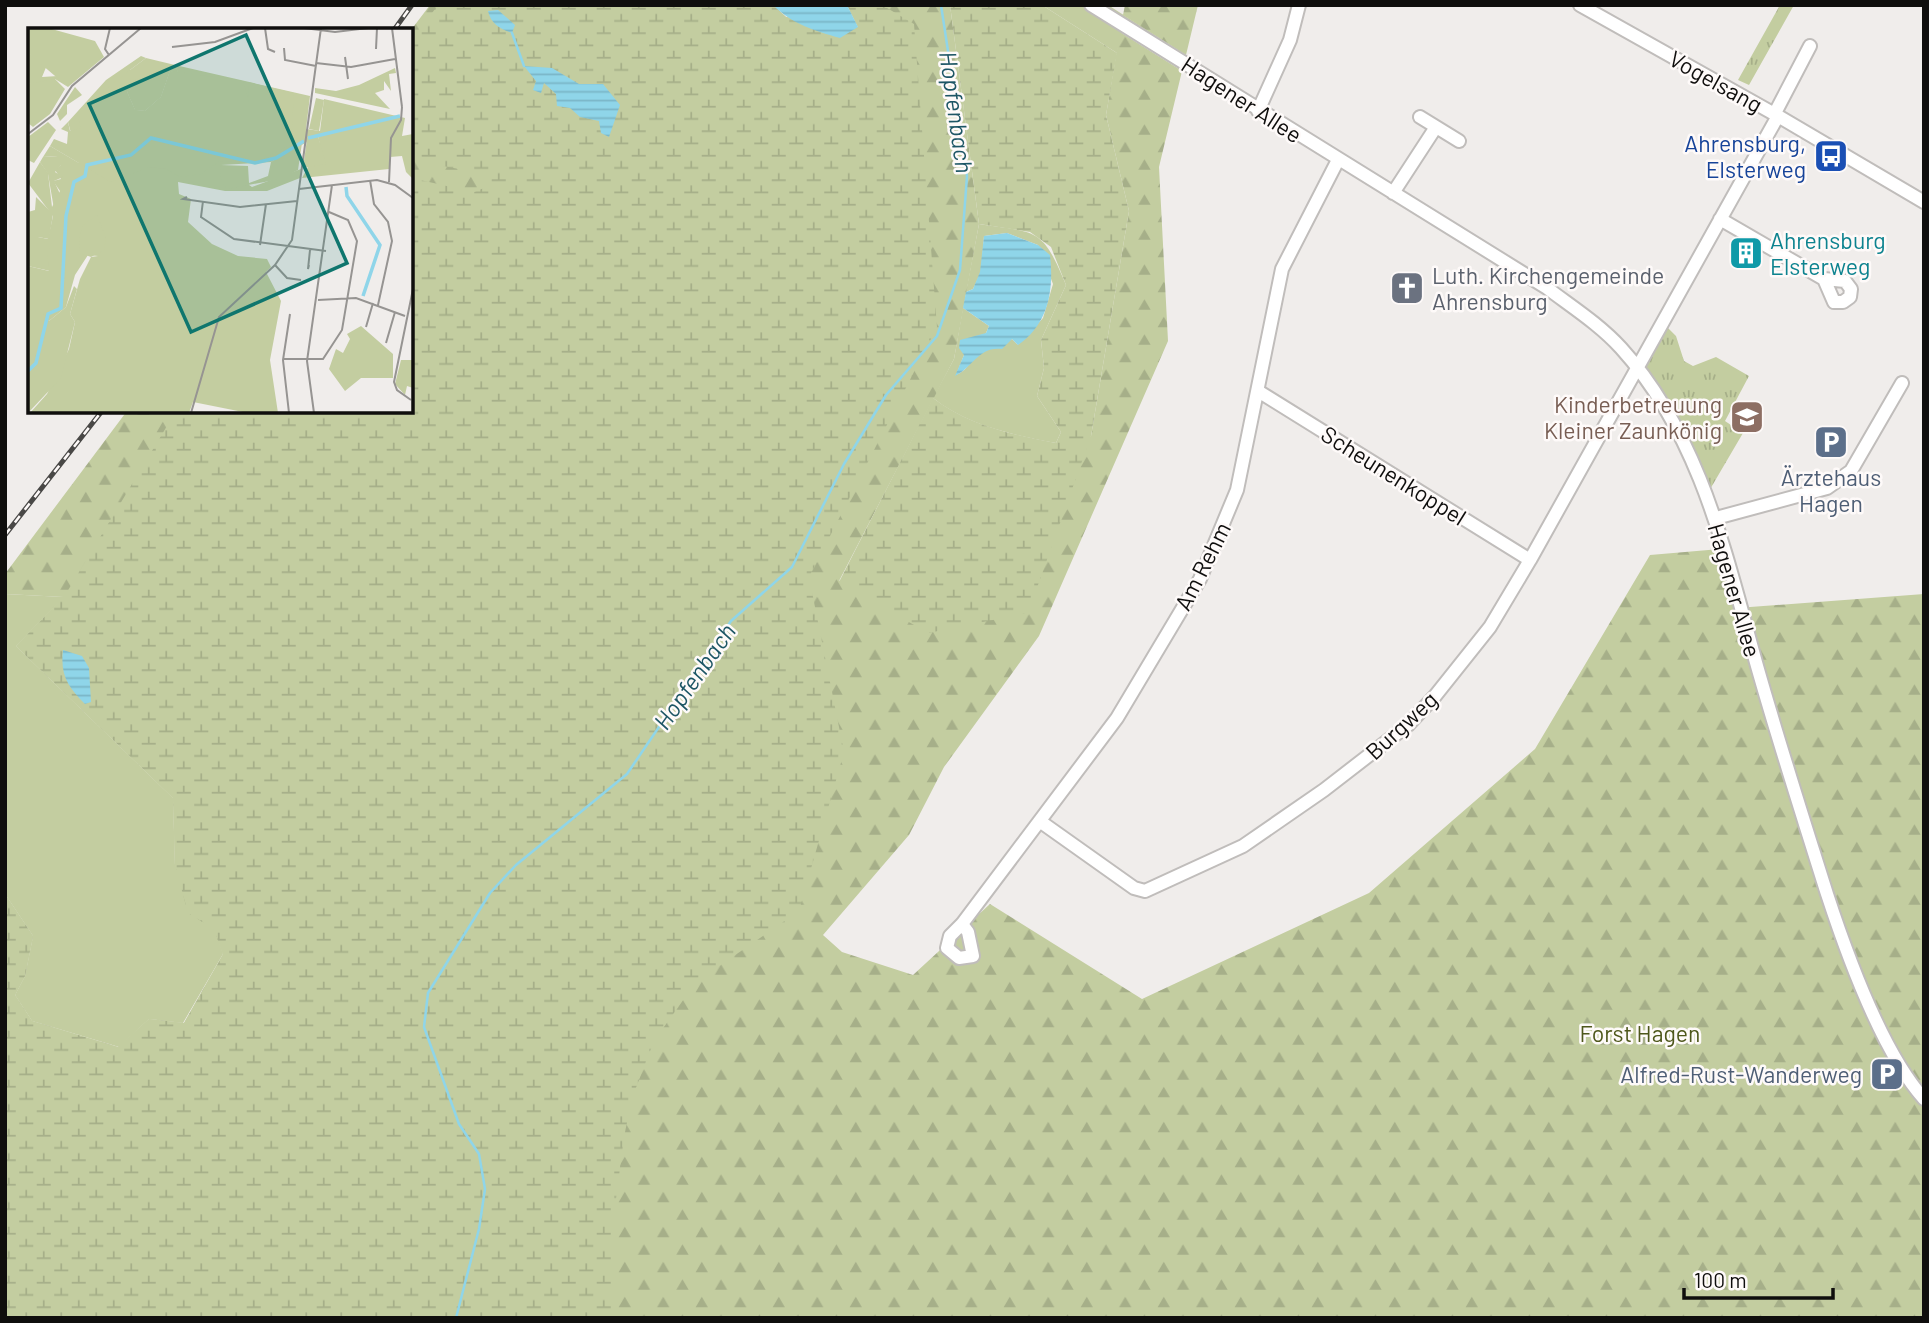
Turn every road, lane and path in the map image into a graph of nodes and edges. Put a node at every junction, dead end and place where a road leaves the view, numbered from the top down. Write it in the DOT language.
graph roads {
  1 [pos="1091,5"];
  2 [pos="1299,5"];
  3 [pos="1580,5"];
  4 [pos="1810,46"];
  5 [pos="1258,111"];
  6 [pos="1777,114"];
  7 [pos="1420,117"];
  8 [pos="1436,127"];
  9 [pos="1459,141"];
  10 [pos="1338,160"];
  11 [pos="1393,193"];
  12 [pos="1924,202"];
  13 [pos="1720,219"];
  14 [pos="1824,279"];
  15 [pos="1637,366"];
  16 [pos="1902,383"];
  17 [pos="1258,391"];
  18 [pos="1716,518"];
  19 [pos="1530,560"];
  20 [pos="1041,822"];
  21 [pos="962,925"];
  22 [pos="1924,1099"];
  1 -- 5 [label="street, Hagener Allee"];
  2 -- 5 [label="street"];
  3 -- 6 [label="street, Vogelsang"];
  4 -- 6 [label="street, Burgweg"];
  5 -- 10 [label="street, Hagener Allee"];
  6 -- 12 [label="street, Vogelsang"];
  6 -- 13 [label="street, Burgweg"];
  7 -- 8 [label="street"];
  8 -- 9 [label="street"];
  8 -- 11 [label="street"];
  10 -- 11 [label="street, Hagener Allee"];
  10 -- 17 [label="street, Am Rehm"];
  11 -- 15 [label="street, Hagener Allee"];
  13 -- 14 [label="street"];
  13 -- 15 [label="street, Burgweg"];
  15 -- 18 [label="street, Hagener Allee"];
  15 -- 19 [label="street, Burgweg"];
  16 -- 18 [label="street"];
  17 -- 19 [label="street, Scheunenkoppel"];
  17 -- 20 [label="street, Am Rehm"];
  18 -- 22 [label="street, Hagener Allee"];
  19 -- 20 [label="street, Burgweg"];
  20 -- 21 [label="street, Am Rehm"];
}
